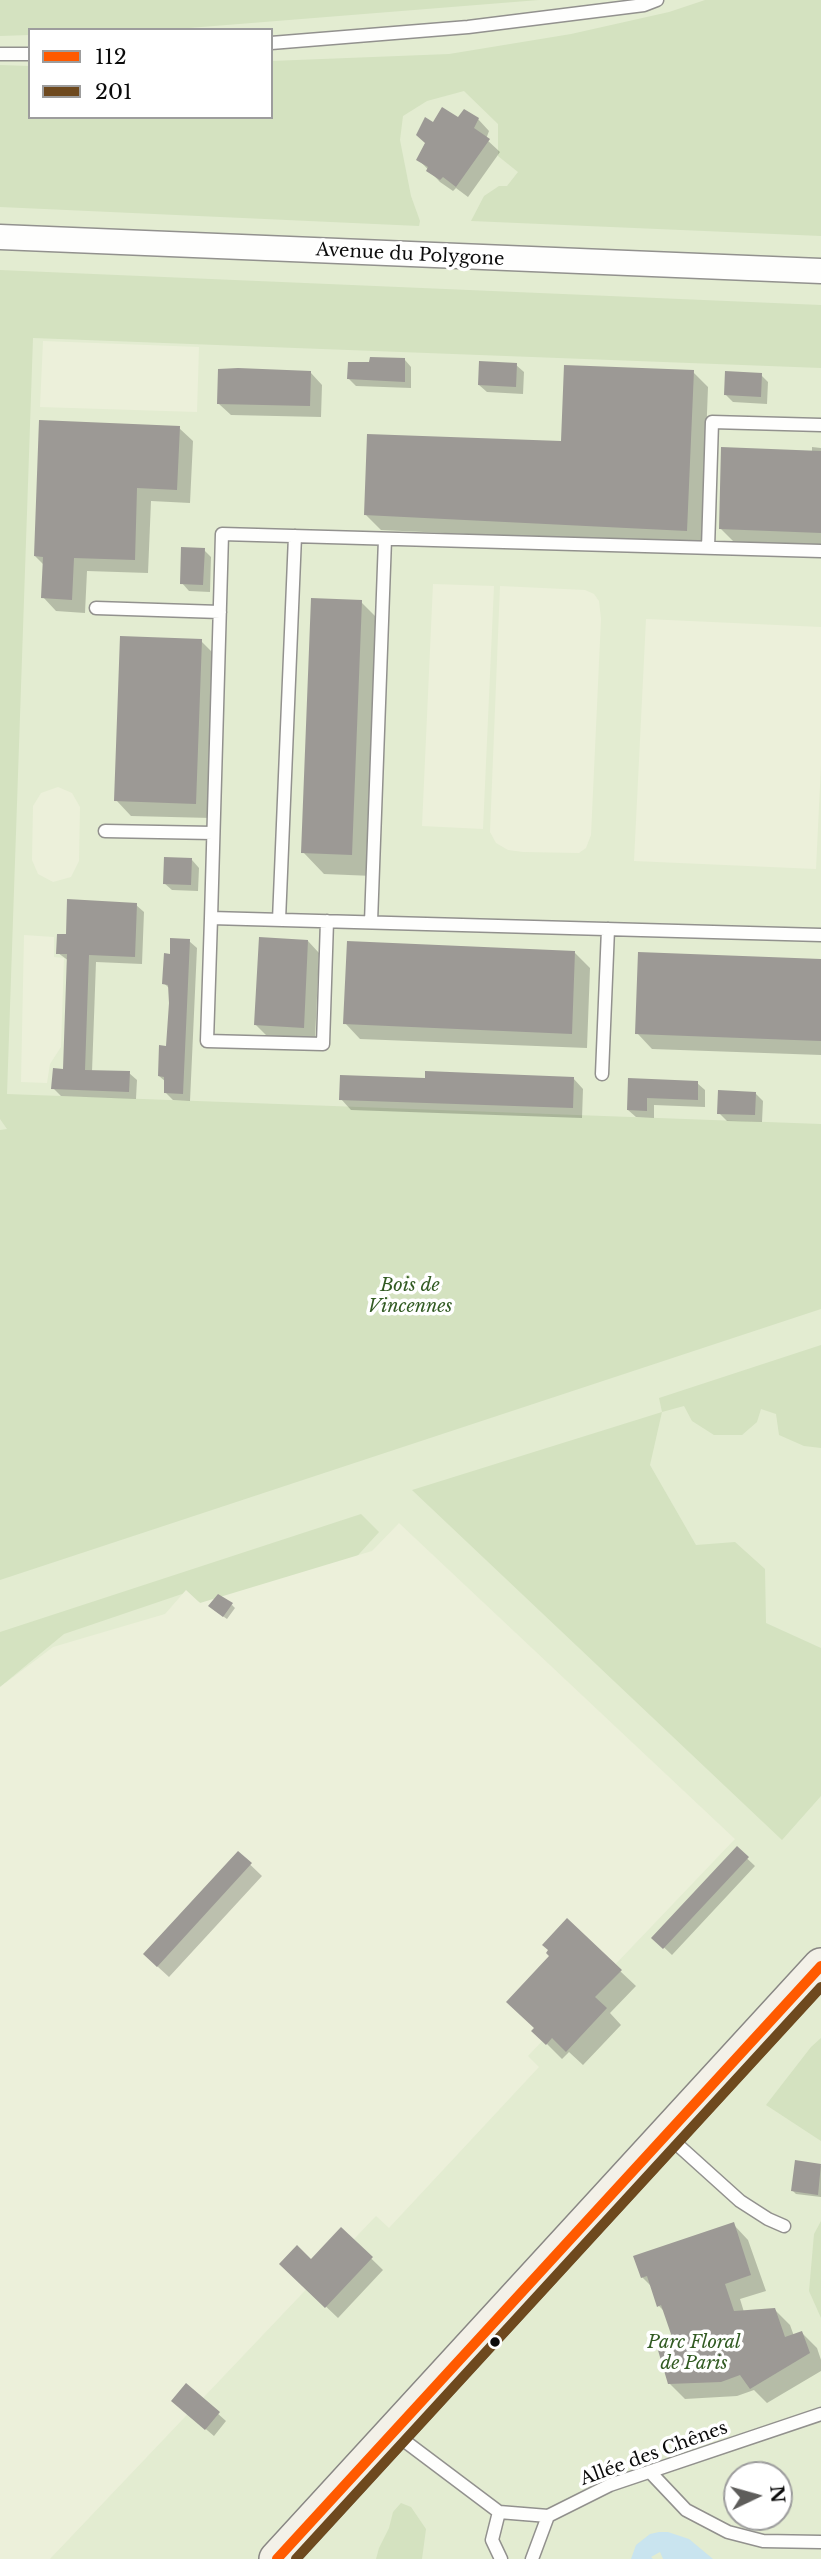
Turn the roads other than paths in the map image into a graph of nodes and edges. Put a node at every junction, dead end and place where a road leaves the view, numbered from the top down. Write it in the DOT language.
graph roads {
  1 [pos="657,0"];
  2 [pos="273,43"];
  3 [pos="0,54"];
  4 [pos="28,54"];
  5 [pos="0,237"];
  6 [pos="821,271"];
  7 [pos="821,425"];
  8 [pos="295,536"];
  9 [pos="384,539"];
  10 [pos="708,548"];
  11 [pos="821,551"];
  12 [pos="96,608"];
  13 [pos="220,612"];
  14 [pos="105,831"];
  15 [pos="213,833"];
  16 [pos="211,918"];
  17 [pos="279,920"];
  18 [pos="327,921"];
  19 [pos="371,922"];
  20 [pos="608,929"];
  21 [pos="821,935"];
  22 [pos="602,1074"];
  23 [pos="821,1966"];
  24 [pos="666,2134"];
  25 [pos="784,2226"];
  26 [pos="821,2414"];
  27 [pos="394,2432"];
  28 [pos="650,2473"];
  29 [pos="499,2512"];
  30 [pos="548,2516"];
  31 [pos="821,2542"];
  32 [pos="277,2559"];
  33 [pos="501,2559"];
  34 [pos="532,2559"];
  1 -- 2 [label="lane"];
  3 -- 4 [label="lane"];
  5 -- 6 [label="street, Avenue du Polygone"];
  7 -- 10 [label="lane"];
  8 -- 9 [label="lane"];
  8 -- 13 [label="lane"];
  8 -- 17 [label="lane"];
  9 -- 10 [label="lane"];
  9 -- 19 [label="lane"];
  10 -- 11 [label="lane"];
  12 -- 13 [label="lane"];
  13 -- 15 [label="lane"];
  14 -- 15 [label="lane"];
  15 -- 16 [label="lane"];
  16 -- 17 [label="lane"];
  16 -- 18 [label="lane"];
  17 -- 18 [label="lane"];
  18 -- 19 [label="lane"];
  19 -- 20 [label="lane"];
  20 -- 21 [label="lane"];
  20 -- 22 [label="lane"];
  23 -- 24 [label="street"];
  24 -- 25 [label="lane"];
  24 -- 27 [label="street"];
  26 -- 28 [label="lane, Allée des Chênes"];
  27 -- 29 [label="lane"];
  27 -- 32 [label="street"];
  28 -- 30 [label="lane, Allée des Chênes"];
  28 -- 31 [label="lane"];
  29 -- 30 [label="lane"];
  29 -- 33 [label="lane"];
  30 -- 34 [label="lane"];
}
